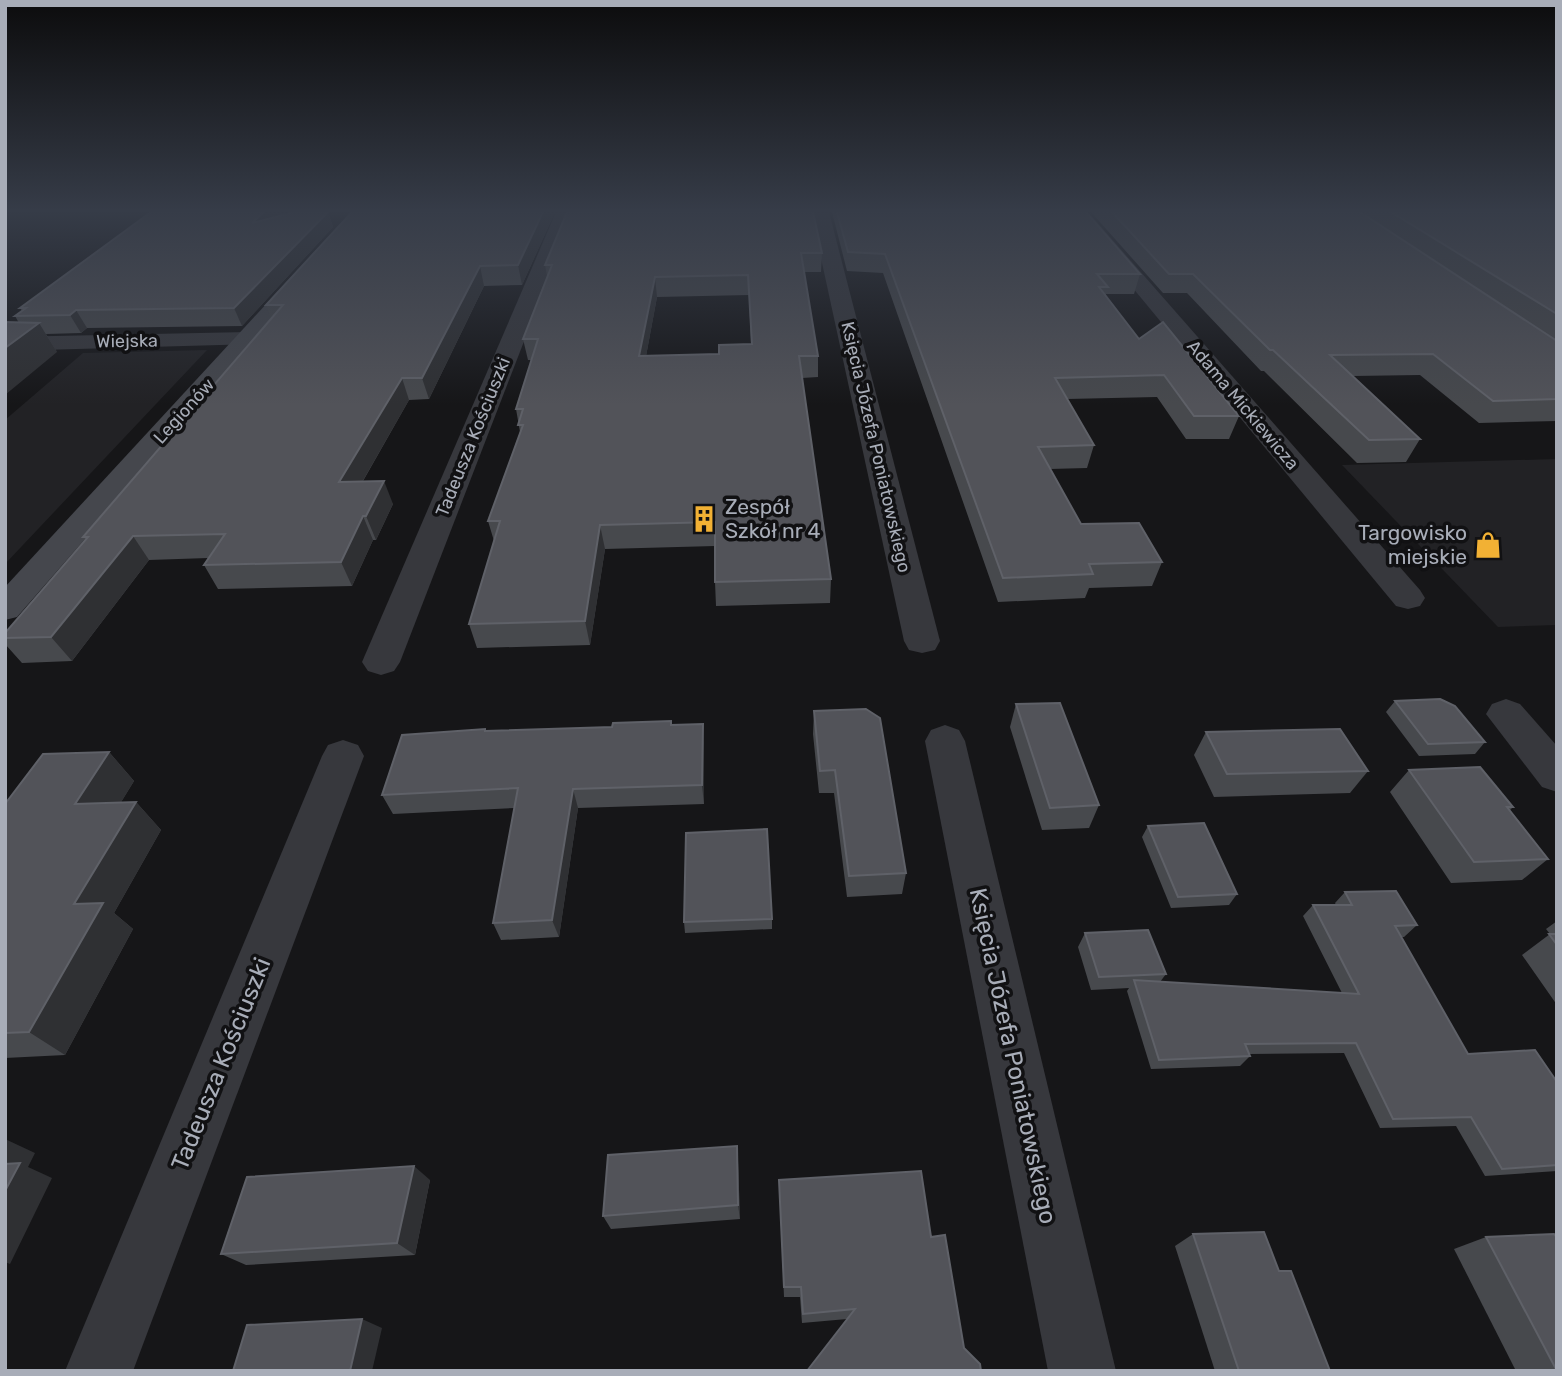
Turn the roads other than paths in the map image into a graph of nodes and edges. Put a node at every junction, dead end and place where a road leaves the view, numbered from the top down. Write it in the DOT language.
graph roads {
  1 [pos="304,276"];
  2 [pos="539,276"];
  3 [pos="835,276"];
  4 [pos="1134,276"];
  5 [pos="248,339"];
  6 [pos="5,344"];
  7 [pos="1408,598"];
  8 [pos="5,609"];
  9 [pos="922,641"];
  10 [pos="381,662"];
  11 [pos="1506,715"];
  12 [pos="944,741"];
  13 [pos="343,757"];
  14 [pos="1557,775"];
  15 [pos="99,1371"];
  16 [pos="1082,1371"];
  1 -- 5 [label="street, Legionów"];
  2 -- 10 [label="street, Tadeusza Kościuszki"];
  3 -- 9 [label="street, Księcia Józefa Poniatowskiego"];
  4 -- 7 [label="street, Adama Mickiewicza"];
  5 -- 6 [label="street, Wiejska"];
  5 -- 8 [label="street, Legionów"];
  11 -- 14 [label="street"];
  12 -- 16 [label="street, Księcia Józefa Poniatowskiego"];
  13 -- 15 [label="street, Tadeusza Kościuszki"];
}
